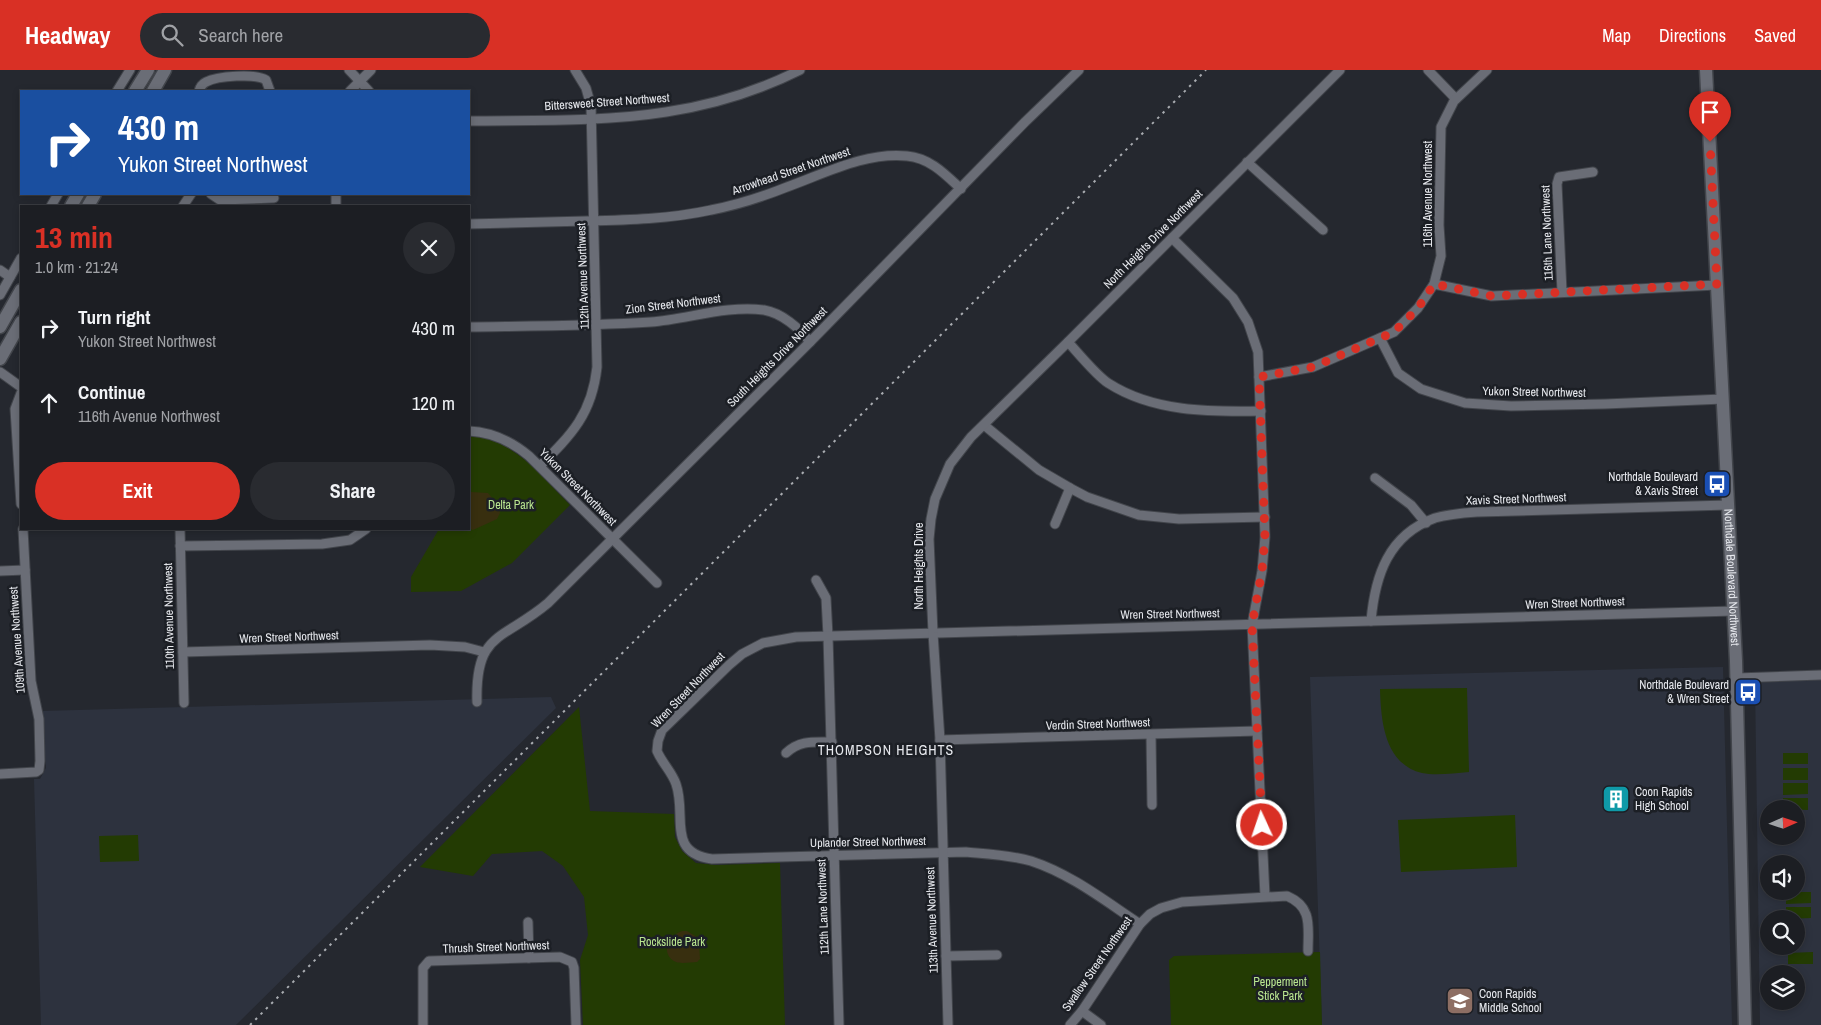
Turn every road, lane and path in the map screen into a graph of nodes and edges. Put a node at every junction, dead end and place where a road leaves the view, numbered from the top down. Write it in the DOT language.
graph roads {
  1 [pos="130,70"];
  2 [pos="148,70"];
  3 [pos="165,70"];
  4 [pos="349,70"];
  5 [pos="371,70"];
  6 [pos="575,70"];
  7 [pos="800,70"];
  8 [pos="1080,70"];
  9 [pos="1340,70"];
  10 [pos="1428,70"];
  11 [pos="1487,70"];
  12 [pos="1706,70"];
  13 [pos="359,81"];
  14 [pos="119,90"];
  15 [pos="136,90"];
  16 [pos="154,90"];
  17 [pos="200,90"];
  18 [pos="270,90"];
  19 [pos="351,90"];
  20 [pos="368,90"];
  21 [pos="1456,99"];
  22 [pos="591,118"];
  23 [pos="470,121"];
  24 [pos="1247,162"];
  25 [pos="1592,172"];
  26 [pos="961,189"];
  27 [pos="212,195"];
  28 [pos="274,199"];
  29 [pos="594,221"];
  30 [pos="470,224"];
  31 [pos="1323,230"];
  32 [pos="1172,238"];
  33 [pos="20,260"];
  34 [pos="0,270"];
  35 [pos="10,277"];
  36 [pos="1434,284"];
  37 [pos="1717,284"];
  38 [pos="20,292"];
  39 [pos="1562,292"];
  40 [pos="0,295"];
  41 [pos="20,324"];
  42 [pos="597,324"];
  43 [pos="0,327"];
  44 [pos="470,327"];
  45 [pos="1380,338"];
  46 [pos="810,342"];
  47 [pos="1068,342"];
  48 [pos="0,359"];
  49 [pos="0,372"];
  50 [pos="1259,377"];
  51 [pos="20,386"];
  52 [pos="20,396"];
  53 [pos="1723,398"];
  54 [pos="1261,411"];
  55 [pos="984,425"];
  56 [pos="470,430"];
  57 [pos="540,466"];
  58 [pos="1375,478"];
  59 [pos="20,488"];
  60 [pos="1070,488"];
  61 [pos="1728,505"];
  62 [pos="1265,517"];
  63 [pos="1426,523"];
  64 [pos="1055,524"];
  65 [pos="22,530"];
  66 [pos="180,530"];
  67 [pos="365,530"];
  68 [pos="612,538"];
  69 [pos="180,546"];
  70 [pos="25,570"];
  71 [pos="0,572"];
  72 [pos="816,580"];
  73 [pos="657,583"];
  74 [pos="1734,611"];
  75 [pos="1372,621"];
  76 [pos="1252,625"];
  77 [pos="933,633"];
  78 [pos="828,636"];
  79 [pos="183,652"];
  80 [pos="484,652"];
  81 [pos="1821,675"];
  82 [pos="1737,678"];
  83 [pos="477,702"];
  84 [pos="184,703"];
  85 [pos="1257,731"];
  86 [pos="1151,735"];
  87 [pos="940,740"];
  88 [pos="832,742"];
  89 [pos="657,751"];
  90 [pos="786,753"];
  91 [pos="0,774"];
  92 [pos="1152,805"];
  93 [pos="942,852"];
  94 [pos="833,855"];
  95 [pos="1265,896"];
  96 [pos="528,922"];
  97 [pos="1140,924"];
  98 [pos="1308,950"];
  99 [pos="998,955"];
  100 [pos="946,956"];
  101 [pos="529,958"];
  102 [pos="1082,1011"];
  103 [pos="423,1025"];
  104 [pos="576,1025"];
  105 [pos="839,1025"];
  106 [pos="948,1025"];
  107 [pos="1070,1025"];
  108 [pos="1101,1025"];
  109 [pos="1745,1025"];
  1 -- 14 [label="street"];
  2 -- 15 [label="street"];
  3 -- 16 [label="street"];
  4 -- 13 [label="street"];
  5 -- 13 [label="street"];
  6 -- 22 [label="street, 112th Avenue Northwest"];
  7 -- 22 [label="street, Bittersweet Street Northwest"];
  8 -- 26 [label="street, South Heights Drive Northwest"];
  9 -- 24 [label="street, North Heights Drive Northwest"];
  10 -- 21 [label="street"];
  11 -- 21 [label="street"];
  12 -- 37 [label="street, Northdale Boulevard Northwest"];
  13 -- 19 [label="street"];
  13 -- 20 [label="street"];
  17 -- 18 [label="street"];
  21 -- 36 [label="street, 116th Avenue Northwest"];
  22 -- 23 [label="street, Bittersweet Street Northwest"];
  22 -- 29 [label="street, 112th Avenue Northwest"];
  24 -- 31 [label="street"];
  24 -- 32 [label="street, North Heights Drive Northwest"];
  25 -- 39 [label="street, 116th Lane Northwest"];
  26 -- 29 [label="street, Arrowhead Street Northwest"];
  26 -- 46 [label="street, South Heights Drive Northwest"];
  27 -- 28 [label="street"];
  29 -- 30 [label="street, Arrowhead Street Northwest"];
  29 -- 42 [label="street, 112th Avenue Northwest"];
  32 -- 47 [label="street, North Heights Drive Northwest"];
  32 -- 50 [label="street"];
  33 -- 35 [label="street"];
  34 -- 35 [label="street"];
  35 -- 40 [label="street"];
  36 -- 39 [label="street"];
  36 -- 45 [label="street, 116th Avenue Northwest"];
  37 -- 39 [label="street"];
  37 -- 53 [label="street, Northdale Boulevard Northwest"];
  38 -- 43 [label="street"];
  41 -- 48 [label="street"];
  42 -- 44 [label="street, Zion Street Northwest"];
  42 -- 46 [label="street, Zion Street Northwest"];
  42 -- 57 [label="street, 112th Avenue Northwest"];
  45 -- 50 [label="street"];
  45 -- 53 [label="street, Yukon Street Northwest"];
  46 -- 68 [label="street, South Heights Drive Northwest"];
  47 -- 54 [label="street"];
  47 -- 55 [label="street, North Heights Drive Northwest"];
  49 -- 51 [label="street"];
  50 -- 54 [label="street"];
  52 -- 59 [label="street"];
  53 -- 61 [label="street, Northdale Boulevard Northwest"];
  54 -- 62 [label="street"];
  55 -- 60 [label="street"];
  55 -- 77 [label="street, North Heights Drive"];
  56 -- 57 [label="street, Yukon Street Northwest"];
  57 -- 68 [label="street, Yukon Street Northwest"];
  58 -- 63 [label="street"];
  60 -- 62 [label="street"];
  60 -- 64 [label="street"];
  61 -- 63 [label="street, Xavis Street Northwest"];
  61 -- 74 [label="street, Northdale Boulevard Northwest"];
  62 -- 76 [label="street"];
  63 -- 75 [label="street, Xavis Street Northwest"];
  65 -- 70 [label="street, 109th Avenue Northwest"];
  66 -- 69 [label="street, 110th Avenue Northwest"];
  67 -- 69 [label="street"];
  68 -- 73 [label="street, Yukon Street Northwest"];
  68 -- 80 [label="street, South Heights Drive Northwest"];
  69 -- 79 [label="street, 110th Avenue Northwest"];
  70 -- 71 [label="street"];
  70 -- 91 [label="street, 109th Avenue Northwest"];
  72 -- 78 [label="street, 112th Lane Northwest"];
  74 -- 75 [label="street, Wren Street Northwest"];
  74 -- 82 [label="street, Northdale Boulevard Northwest"];
  75 -- 76 [label="street, Wren Street Northwest"];
  76 -- 77 [label="street, Wren Street Northwest"];
  76 -- 85 [label="street"];
  77 -- 78 [label="street, Wren Street Northwest"];
  77 -- 87 [label="street, 113th Avenue Northwest"];
  78 -- 88 [label="street, 112th Lane Northwest"];
  78 -- 89 [label="street, Wren Street Northwest"];
  79 -- 80 [label="street, Wren Street Northwest"];
  79 -- 84 [label="street, 110th Avenue Northwest"];
  80 -- 83 [label="street"];
  81 -- 82 [label="street"];
  82 -- 109 [label="street, Northdale Boulevard Northwest"];
  85 -- 86 [label="street, Verdin Street Northwest"];
  85 -- 95 [label="street"];
  86 -- 87 [label="street, Verdin Street Northwest"];
  86 -- 92 [label="street"];
  87 -- 93 [label="street, 113th Avenue Northwest"];
  88 -- 90 [label="street"];
  88 -- 94 [label="street, 112th Lane Northwest"];
  89 -- 94 [label="street, Uplander Street Northwest"];
  93 -- 94 [label="street, Uplander Street Northwest"];
  93 -- 97 [label="street, Uplander Street Northwest"];
  93 -- 100 [label="street, 113th Avenue Northwest"];
  94 -- 105 [label="street, 112th Lane Northwest"];
  95 -- 97 [label="street, Swallow Street Northwest"];
  95 -- 98 [label="street, Swallow Street Northwest"];
  96 -- 101 [label="street"];
  97 -- 102 [label="street, Swallow Street Northwest"];
  99 -- 100 [label="street"];
  100 -- 106 [label="street, 113th Avenue Northwest"];
  101 -- 103 [label="street, Thrush Street Northwest"];
  101 -- 104 [label="street, Thrush Street Northwest"];
  102 -- 107 [label="street, Swallow Street Northwest"];
  102 -- 108 [label="street"];
}
